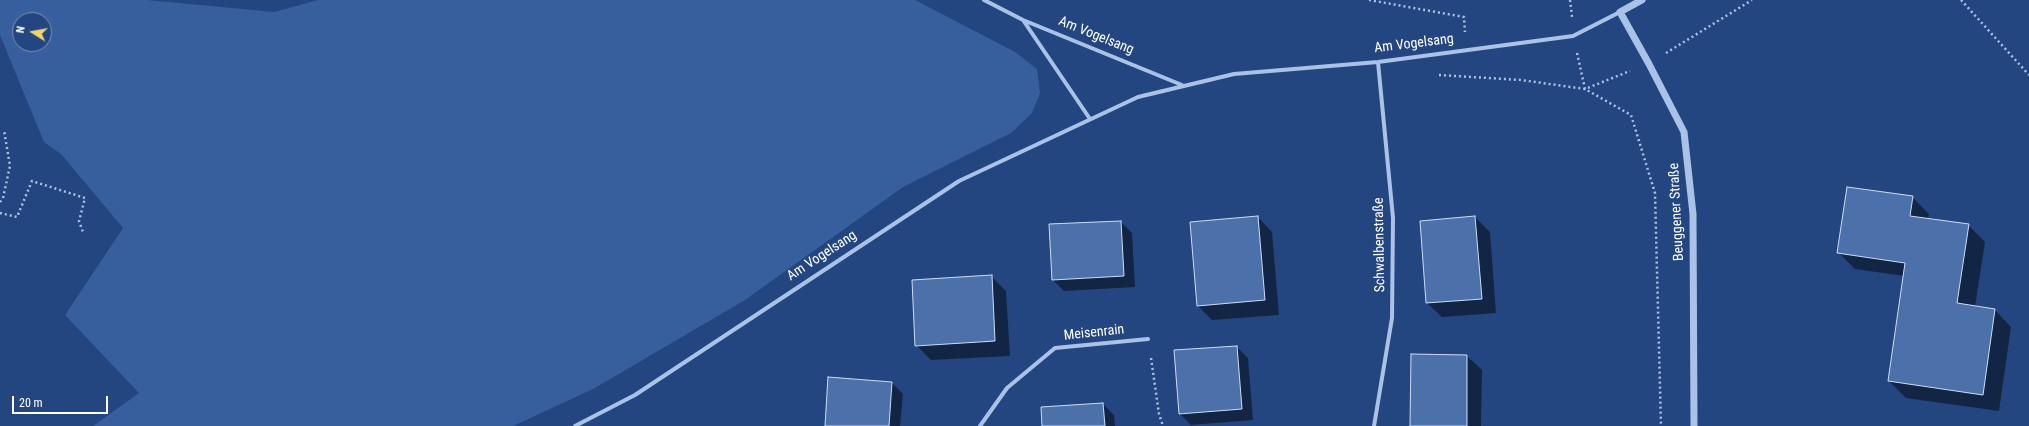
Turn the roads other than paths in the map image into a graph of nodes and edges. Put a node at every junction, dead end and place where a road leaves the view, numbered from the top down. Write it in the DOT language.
graph roads {
  1 [pos="984,0"];
  2 [pos="1642,0"];
  3 [pos="1620,12"];
  4 [pos="1022,20"];
  5 [pos="1378,62"];
  6 [pos="1182,85"];
  7 [pos="1090,119"];
  8 [pos="1148,339"];
  9 [pos="575,426"];
  10 [pos="980,426"];
  11 [pos="1374,426"];
  12 [pos="1694,426"];
  1 -- 4 [label="street, Am Vogelsang"];
  2 -- 3 [label="street, Am Vogelsang"];
  3 -- 5 [label="street, Am Vogelsang"];
  3 -- 12 [label="street, Beuggener Straße"];
  4 -- 6 [label="street, Am Vogelsang"];
  4 -- 7 [label="street, Am Vogelsang"];
  5 -- 6 [label="street, Am Vogelsang"];
  5 -- 11 [label="street, Schwalbenstraße"];
  6 -- 7 [label="street, Am Vogelsang"];
  7 -- 9 [label="street, Am Vogelsang"];
  8 -- 10 [label="street, Meisenrain"];
}
